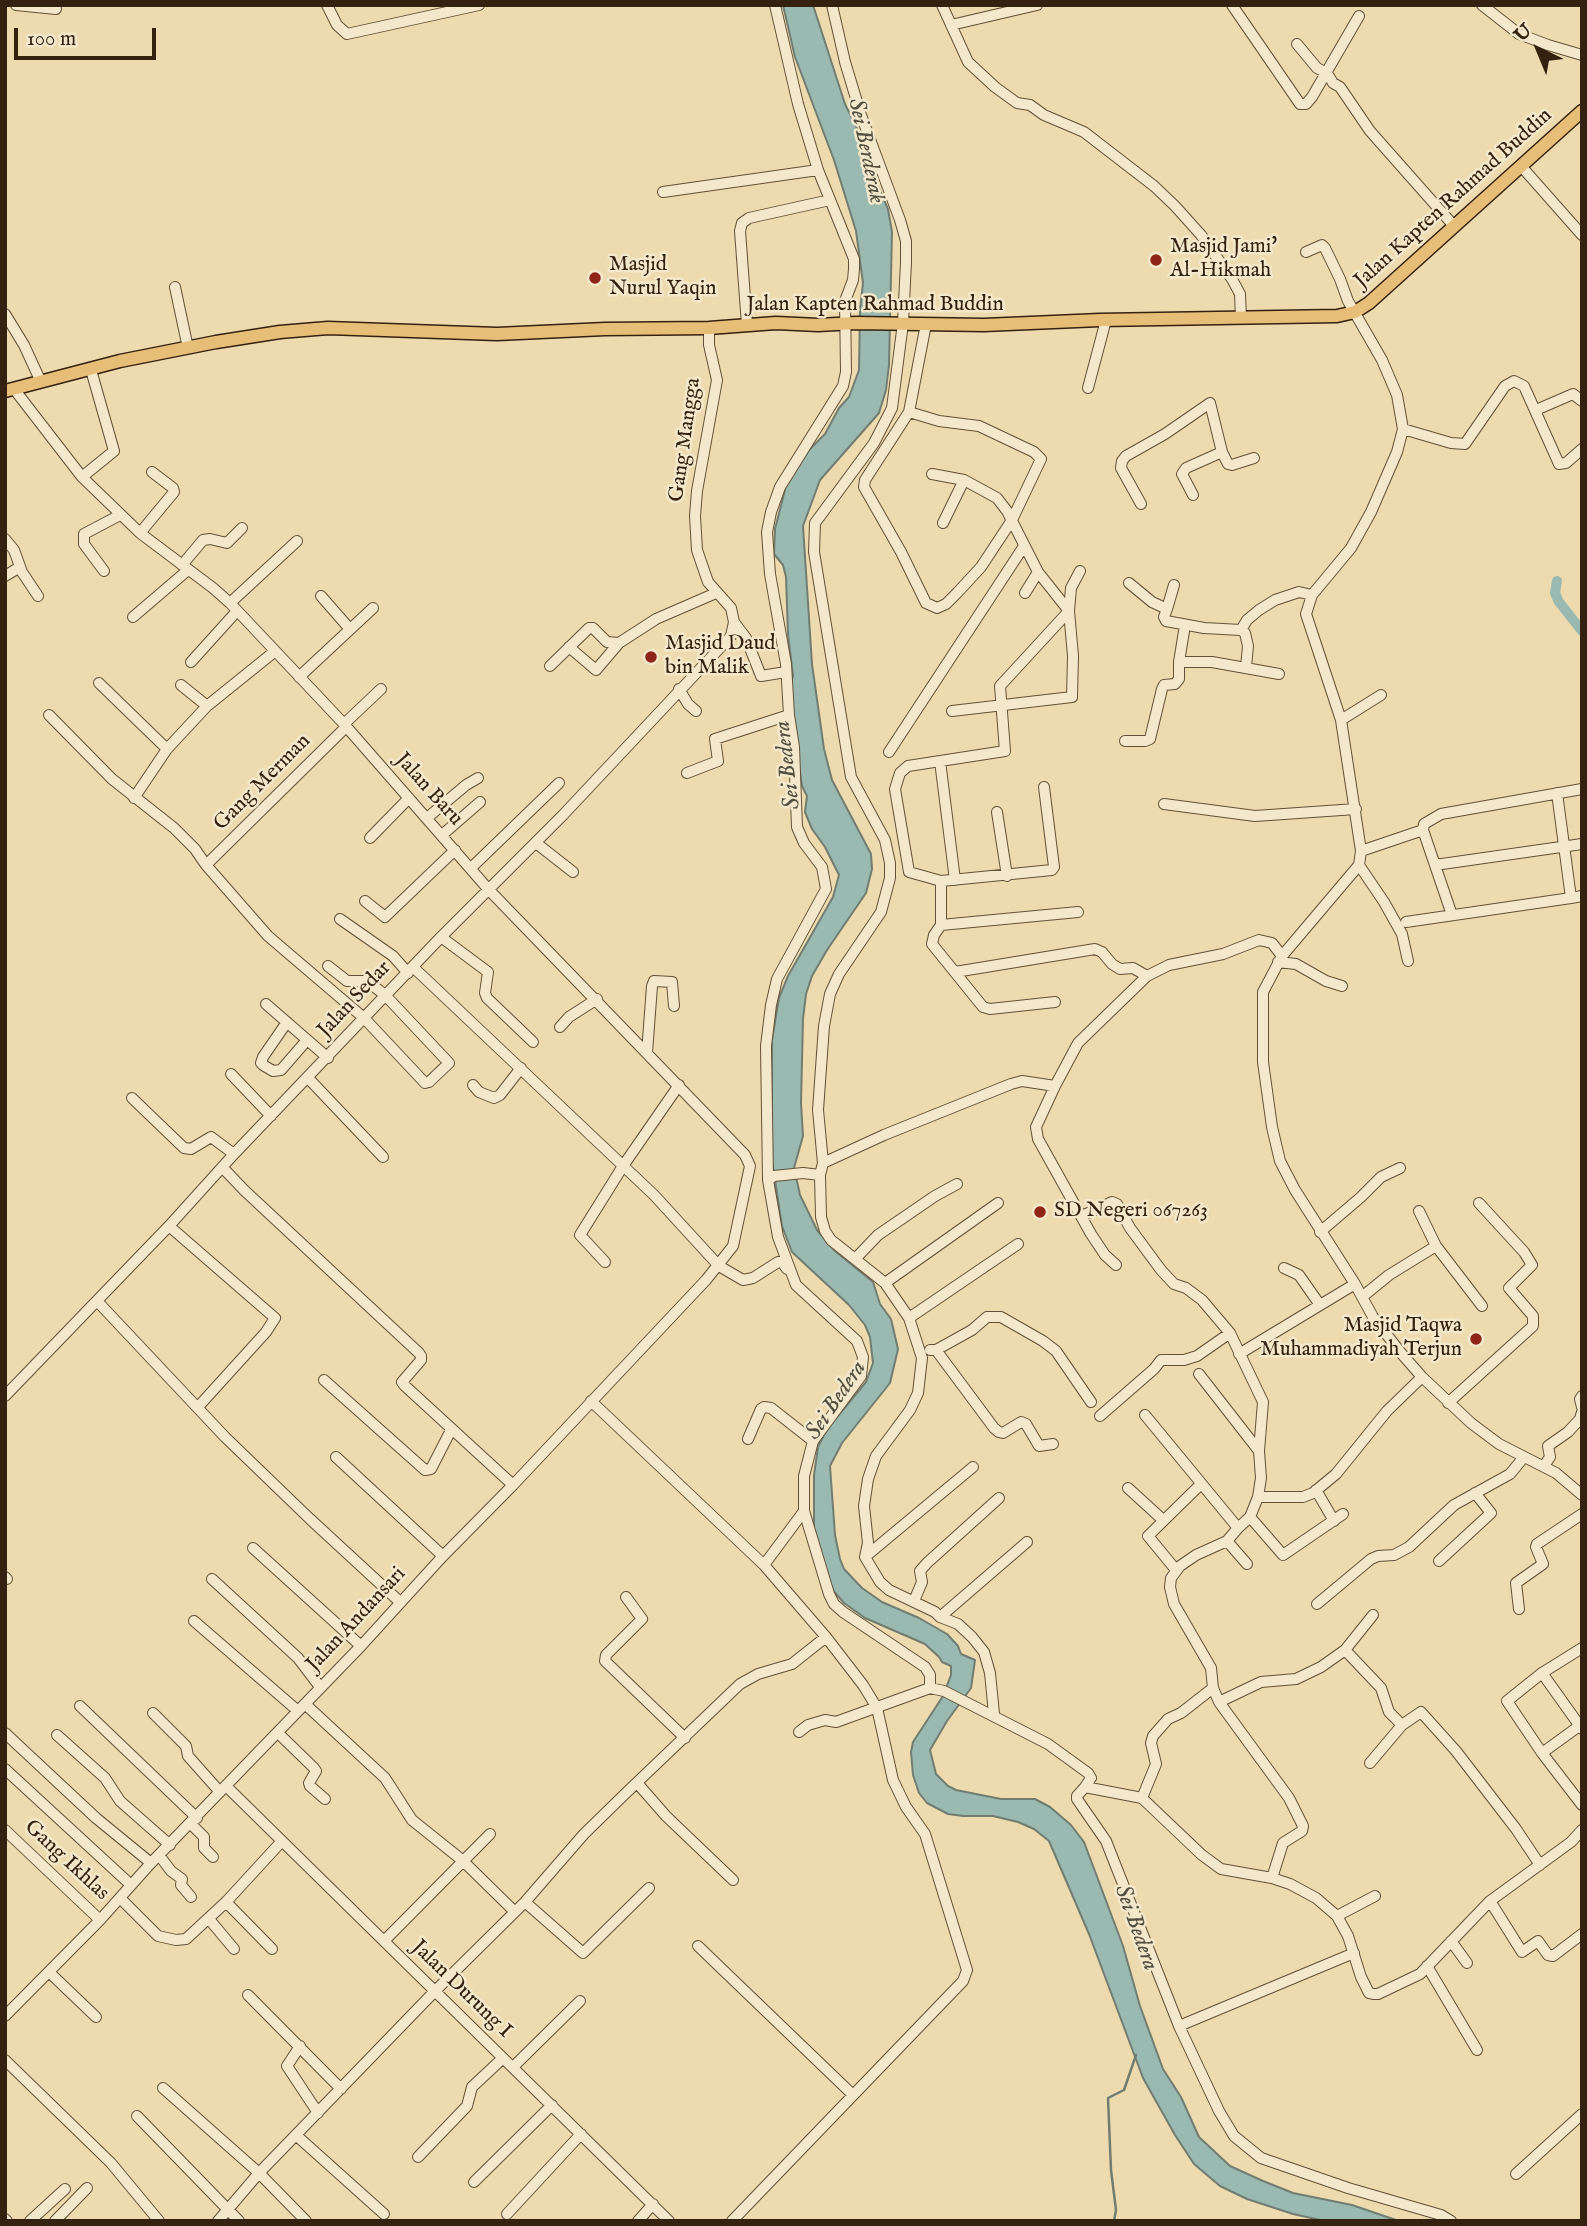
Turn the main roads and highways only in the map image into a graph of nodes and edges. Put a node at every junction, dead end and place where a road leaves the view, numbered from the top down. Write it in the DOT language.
graph roads {
  1 [pos="1582,111"];
  2 [pos="10,390"];
  1 -- 2 [label="main road, Jalan Kapten Rahmad Buddin"];
}
